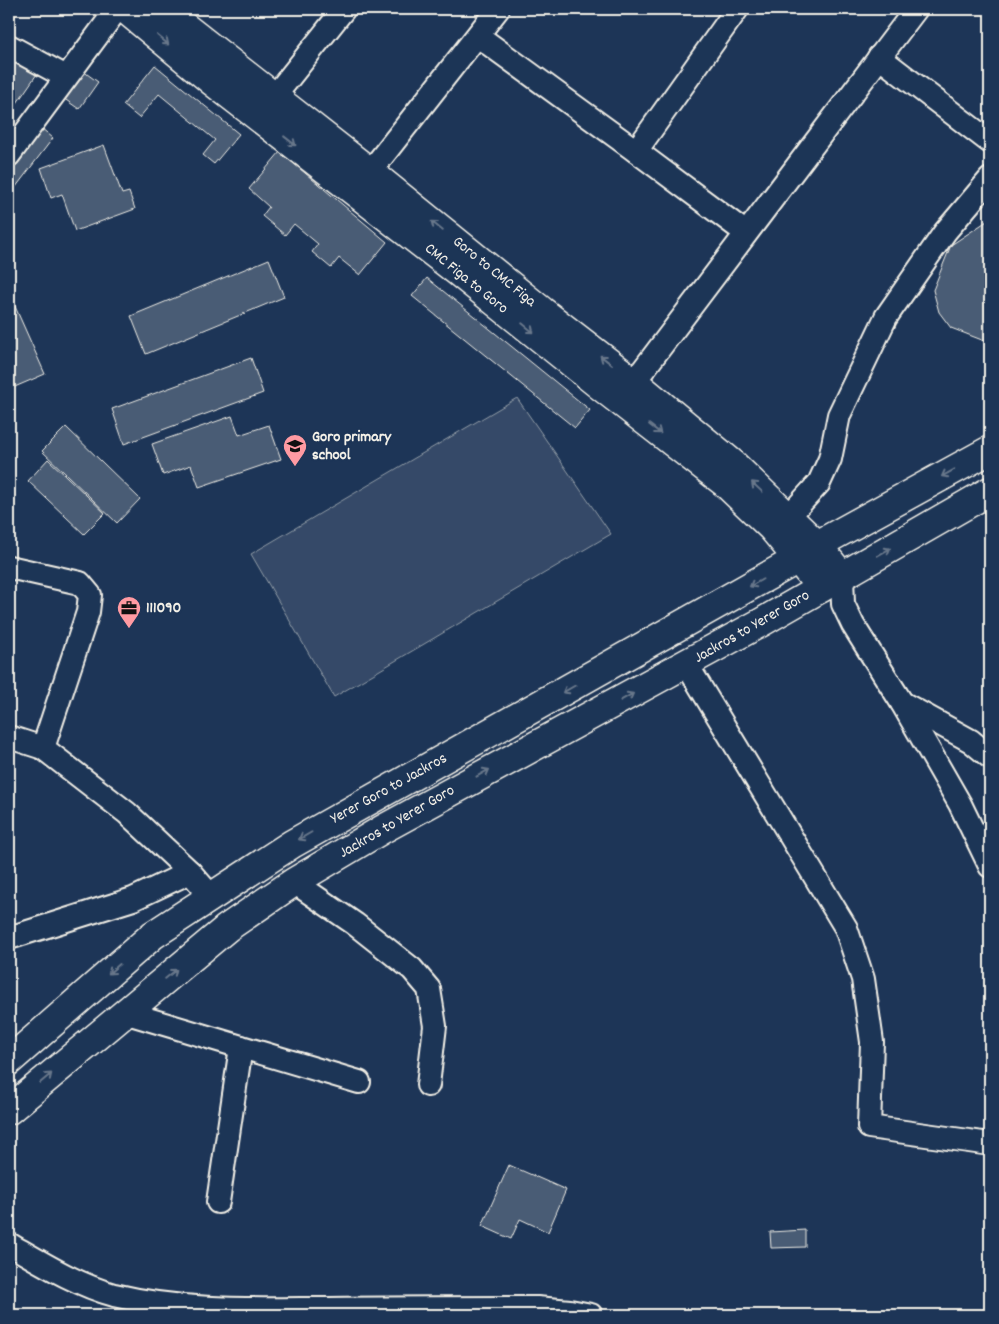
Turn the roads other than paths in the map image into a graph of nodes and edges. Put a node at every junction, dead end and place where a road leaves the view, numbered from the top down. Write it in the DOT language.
graph roads {
  1 [pos="117,9"];
  2 [pos="125,9"];
  3 [pos="162,9"];
  4 [pos="344,9"];
  5 [pos="498,9"];
  6 [pos="736,9"];
  7 [pos="916,9"];
  8 [pos="478,36"];
  9 [pos="9,46"];
  10 [pos="879,57"];
  11 [pos="229,60"];
  12 [pos="66,77"];
  13 [pos="213,82"];
  14 [pos="274,97"];
  15 [pos="990,142"];
  16 [pos="636,151"];
  17 [pos="9,155"];
  18 [pos="370,172"];
  19 [pos="990,179"];
  20 [pos="746,233"];
  21 [pos="634,382"];
  22 [pos="990,450"];
  23 [pos="990,491"];
  24 [pos="780,522"];
  25 [pos="808,552"];
  26 [pos="9,567"];
  27 [pos="831,582"];
  28 [pos="687,665"];
  29 [pos="902,703"];
  30 [pos="9,737"];
  31 [pos="43,748"];
  32 [pos="990,757"];
  33 [pos="990,866"];
  34 [pos="190,872"];
  35 [pos="294,882"];
  36 [pos="211,896"];
  37 [pos="9,938"];
  38 [pos="124,1012"];
  39 [pos="241,1047"];
  40 [pos="9,1061"];
  41 [pos="358,1082"];
  42 [pos="428,1085"];
  43 [pos="9,1110"];
  44 [pos="990,1144"];
  45 [pos="218,1202"];
  46 [pos="9,1244"];
  47 [pos="591,1315"];
  1 -- 12 [label="street"];
  2 -- 13 [label="main road, CMC Figa to Goro, one-way"];
  3 -- 11 [label="main road, Goro to CMC Figa"];
  4 -- 14 [label="street"];
  5 -- 8 [label="street"];
  6 -- 16 [label="street"];
  7 -- 10 [label="street"];
  8 -- 16 [label="street"];
  8 -- 18 [label="street"];
  9 -- 12 [label="street"];
  10 -- 15 [label="street"];
  10 -- 20 [label="street"];
  11 -- 13 [label="main road"];
  11 -- 14 [label="main road, Goro to CMC Figa"];
  12 -- 17 [label="street"];
  13 -- 24 [label="main road, CMC Figa to Goro, one-way"];
  14 -- 18 [label="main road, Goro to CMC Figa"];
  16 -- 20 [label="street"];
  21 -- 18 [label="main road, Goro to CMC Figa, one-way"];
  19 -- 24 [label="street"];
  20 -- 21 [label="street"];
  24 -- 21 [label="main road, Goro to CMC Figa, one-way"];
  22 -- 25 [label="main road, Yerer Goro to Jackros, one-way"];
  27 -- 23 [label="main road, Jackros to Yerer Goro, one-way"];
  24 -- 25 [label="main road, CMC Figa to Goro"];
  25 -- 27 [label="main road, CMC Figa to Goro"];
  25 -- 36 [label="main road, Yerer Goro to Jackros, one-way"];
  26 -- 31 [label="street"];
  27 -- 28 [label="main road, Jackros to Yerer Goro"];
  27 -- 29 [label="street"];
  35 -- 28 [label="main road, Jackros to Yerer Goro, one-way"];
  28 -- 44 [label="street"];
  29 -- 32 [label="street"];
  29 -- 33 [label="street"];
  30 -- 31 [label="street"];
  31 -- 34 [label="street"];
  34 -- 36 [label="street"];
  34 -- 37 [label="street"];
  38 -- 35 [label="main road, Jackros to Yerer Goro, one-way"];
  35 -- 42 [label="street"];
  36 -- 40 [label="main road, Yerer Goro to Jackros, one-way"];
  38 -- 39 [label="street"];
  43 -- 38 [label="main road, Jackros to Yerer Goro, one-way"];
  39 -- 41 [label="street"];
  39 -- 45 [label="street"];
  46 -- 47 [label="street"];
}
